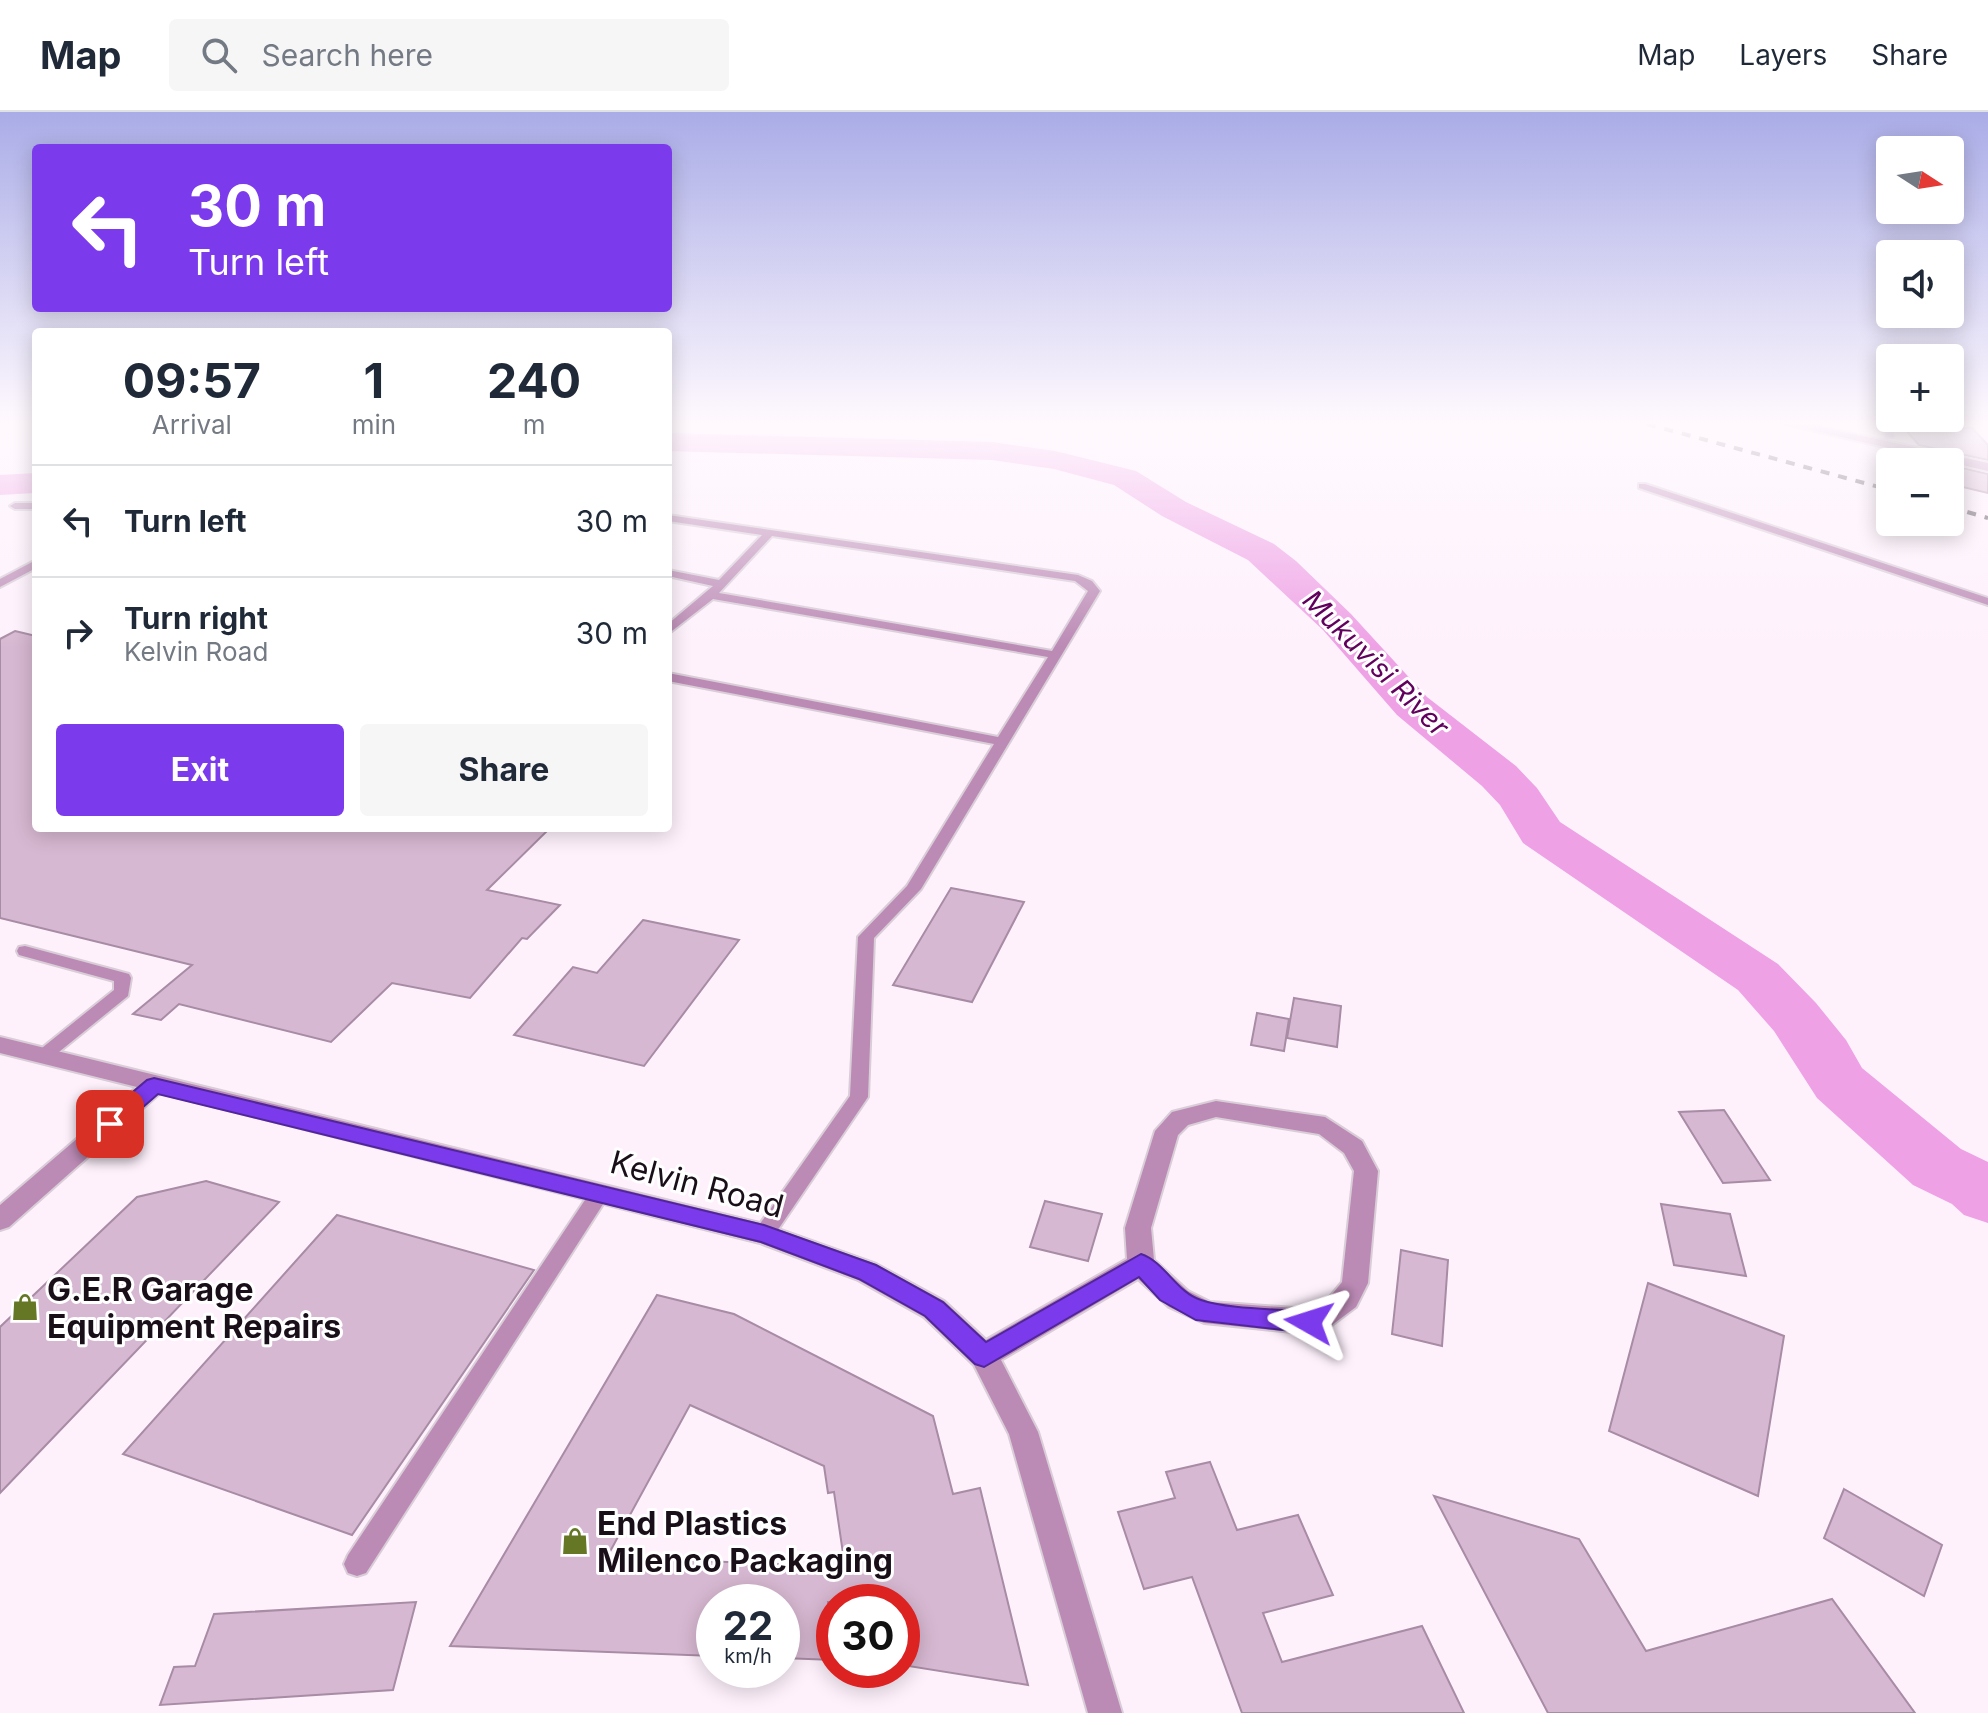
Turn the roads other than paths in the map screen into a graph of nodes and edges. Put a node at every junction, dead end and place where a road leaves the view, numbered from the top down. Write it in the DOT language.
graph roads {
  1 [pos="1680,499"];
  2 [pos="15,506"];
  3 [pos="32,506"];
  4 [pos="672,519"];
  5 [pos="769,533"];
  6 [pos="32,565"];
  7 [pos="672,574"];
  8 [pos="0,584"];
  9 [pos="721,584"];
  10 [pos="711,595"];
  11 [pos="1988,602"];
  12 [pos="672,627"];
  13 [pos="1055,655"];
  14 [pos="672,678"];
  15 [pos="1002,742"];
  16 [pos="25,951"];
  17 [pos="0,1045"];
  18 [pos="43,1056"];
  19 [pos="154,1085"];
  20 [pos="600,1193"];
  21 [pos="0,1220"];
  22 [pos="764,1234"];
  23 [pos="1141,1264"];
  24 [pos="984,1356"];
  25 [pos="357,1564"];
  26 [pos="1105,1713"];
  1 -- 11 [label="lane"];
  2 -- 3 [label="lane"];
  4 -- 5 [label="lane"];
  5 -- 9 [label="lane"];
  5 -- 13 [label="lane"];
  6 -- 8 [label="lane"];
  7 -- 9 [label="lane"];
  9 -- 10 [label="lane"];
  10 -- 12 [label="lane"];
  10 -- 13 [label="lane"];
  13 -- 15 [label="lane"];
  14 -- 15 [label="lane"];
  15 -- 22 [label="lane"];
  16 -- 18 [label="lane"];
  17 -- 18 [label="street, Kelvin Road"];
  18 -- 19 [label="street, Kelvin Road"];
  19 -- 20 [label="street, Kelvin Road"];
  19 -- 21 [label="street"];
  20 -- 22 [label="street, Kelvin Road"];
  20 -- 25 [label="lane"];
  22 -- 24 [label="street, Kelvin Road"];
  23 -- 23 [label="street"];
  23 -- 24 [label="street"];
  24 -- 26 [label="street, Kelvin Road"];
}
